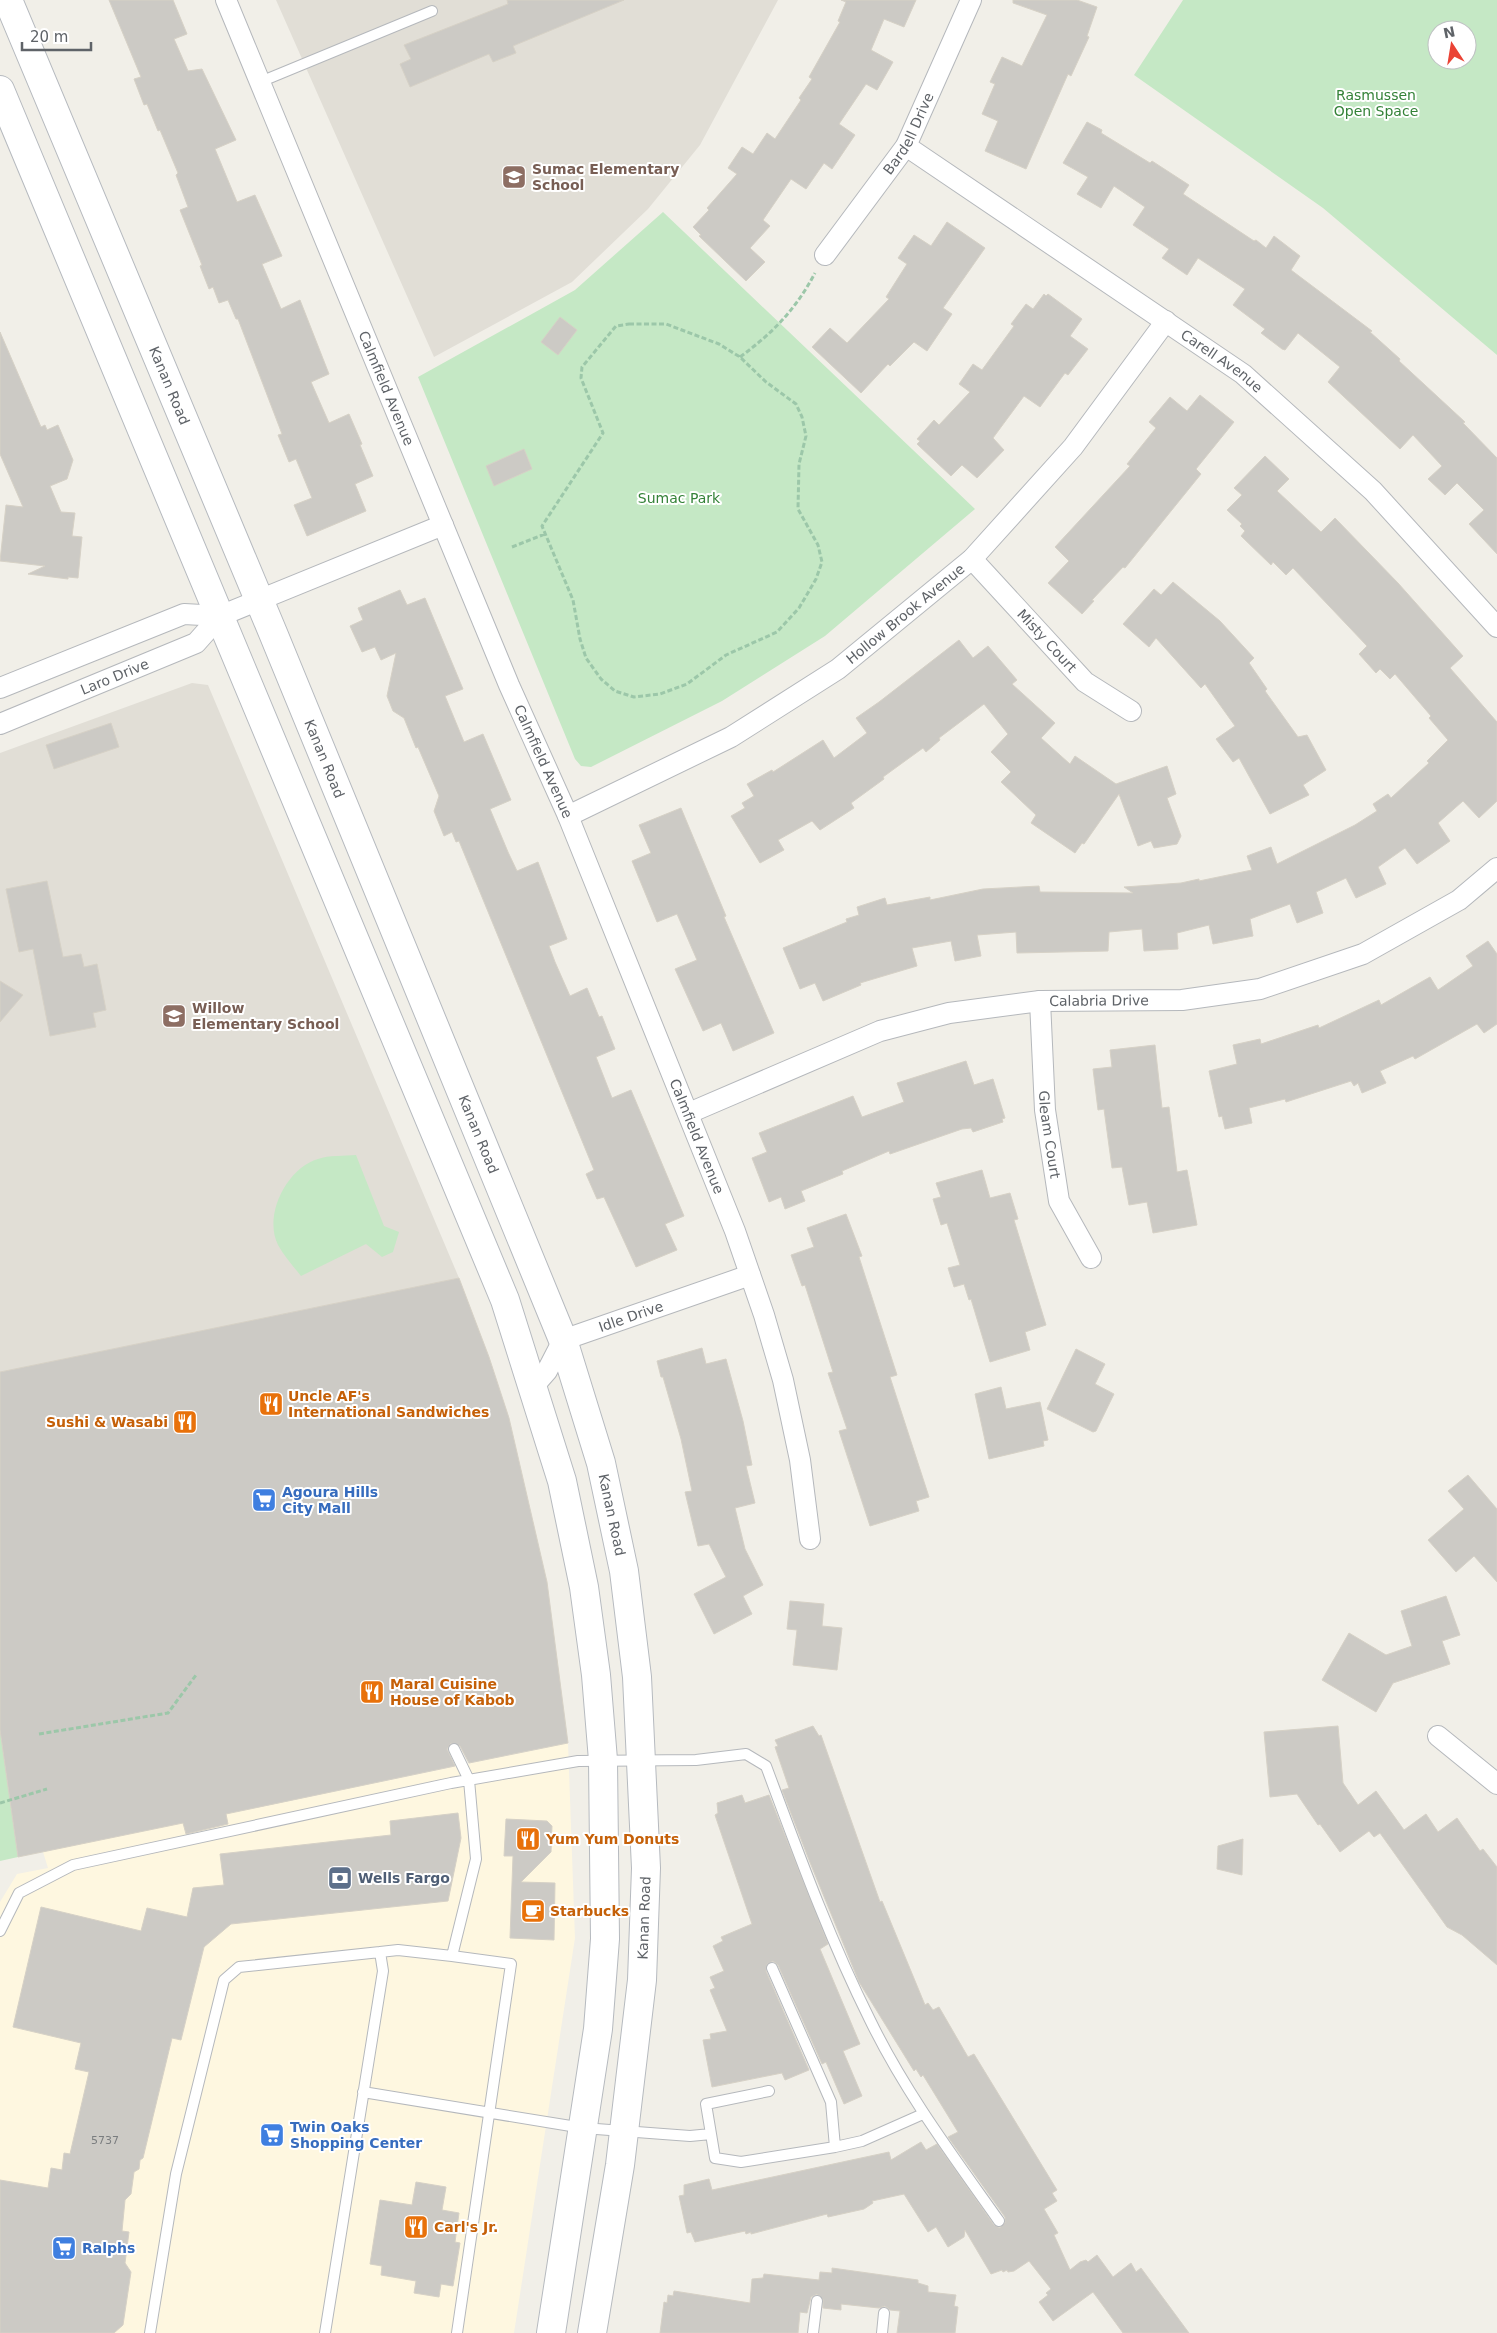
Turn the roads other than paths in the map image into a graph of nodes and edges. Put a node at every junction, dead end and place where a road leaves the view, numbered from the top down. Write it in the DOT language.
graph roads {
  1 [pos="8,0"];
  2 [pos="226,0"];
  3 [pos="971,0"];
  4 [pos="432,10"];
  5 [pos="260,82"];
  6 [pos="0,90"];
  7 [pos="906,146"];
  8 [pos="825,255"];
  9 [pos="1166,321"];
  10 [pos="443,524"];
  11 [pos="972,559"];
  12 [pos="259,600"];
  13 [pos="220,616"];
  14 [pos="1497,628"];
  15 [pos="0,688"];
  16 [pos="1131,710"];
  17 [pos="0,724"];
  18 [pos="568,816"];
  19 [pos="1497,868"];
  20 [pos="1040,1001"];
  21 [pos="689,1113"];
  22 [pos="1091,1258"];
  23 [pos="750,1275"];
  24 [pos="563,1340"];
  25 [pos="533,1387"];
  26 [pos="810,1539"];
  27 [pos="1438,1736"];
  28 [pos="454,1749"];
  29 [pos="603,1760"];
  30 [pos="641,1761"];
  31 [pos="469,1780"];
  32 [pos="1497,1784"];
  33 [pos="0,1931"];
  34 [pos="380,1952"];
  35 [pos="452,1956"];
  36 [pos="772,1968"];
  37 [pos="769,2091"];
  38 [pos="363,2092"];
  39 [pos="490,2112"];
  40 [pos="923,2114"];
  41 [pos="583,2128"];
  42 [pos="624,2130"];
  43 [pos="711,2134"];
  44 [pos="835,2147"];
  45 [pos="999,2221"];
  46 [pos="817,2301"];
  47 [pos="884,2314"];
  48 [pos="150,2333"];
  49 [pos="325,2333"];
  50 [pos="457,2333"];
  51 [pos="551,2333"];
  52 [pos="592,2333"];
  53 [pos="813,2333"];
  54 [pos="882,2333"];
  1 -- 12 [label="main road, Kanan Road"];
  2 -- 5 [label="street, Calmfield Avenue"];
  3 -- 7 [label="street, Bardell Drive"];
  4 -- 5 [label="lane"];
  5 -- 10 [label="street, Calmfield Avenue"];
  6 -- 13 [label="main road"];
  7 -- 8 [label="street, Bardell Drive"];
  7 -- 9 [label="street, Carell Avenue"];
  9 -- 11 [label="street, Hollow Brook Avenue"];
  9 -- 14 [label="street, Carell Avenue"];
  10 -- 12 [label="street, Laro Drive"];
  10 -- 18 [label="street, Calmfield Avenue"];
  11 -- 16 [label="street, Misty Court"];
  11 -- 18 [label="street, Hollow Brook Avenue"];
  12 -- 13 [label="street, Laro Drive"];
  12 -- 24 [label="main road, Kanan Road"];
  13 -- 15 [label="street, Laro Drive"];
  13 -- 17 [label="street, Laro Drive"];
  13 -- 25 [label="main road"];
  18 -- 21 [label="street, Calmfield Avenue"];
  19 -- 20 [label="street, Calabria Drive"];
  20 -- 21 [label="street, Calabria Drive"];
  20 -- 22 [label="street, Gleam Court"];
  21 -- 23 [label="street, Calmfield Avenue"];
  23 -- 24 [label="street, Idle Drive"];
  23 -- 26 [label="street, Calmfield Avenue"];
  24 -- 25 [label="street"];
  24 -- 30 [label="main road, Kanan Road"];
  25 -- 29 [label="main road"];
  27 -- 32 [label="street"];
  28 -- 31 [label="lane"];
  29 -- 30 [label="lane"];
  29 -- 31 [label="lane"];
  29 -- 41 [label="main road"];
  30 -- 40 [label="lane"];
  30 -- 42 [label="main road, Kanan Road"];
  31 -- 33 [label="lane"];
  31 -- 35 [label="lane"];
  34 -- 35 [label="lane"];
  34 -- 38 [label="lane"];
  34 -- 48 [label="lane"];
  35 -- 39 [label="lane"];
  36 -- 44 [label="lane"];
  37 -- 43 [label="lane"];
  38 -- 39 [label="lane"];
  38 -- 49 [label="lane"];
  39 -- 41 [label="lane"];
  39 -- 50 [label="lane"];
  40 -- 44 [label="lane"];
  40 -- 45 [label="lane"];
  41 -- 42 [label="lane"];
  41 -- 51 [label="main road"];
  42 -- 43 [label="lane"];
  42 -- 52 [label="main road, Kanan Road"];
  43 -- 44 [label="lane"];
  46 -- 53 [label="lane"];
  47 -- 54 [label="lane"];
}
